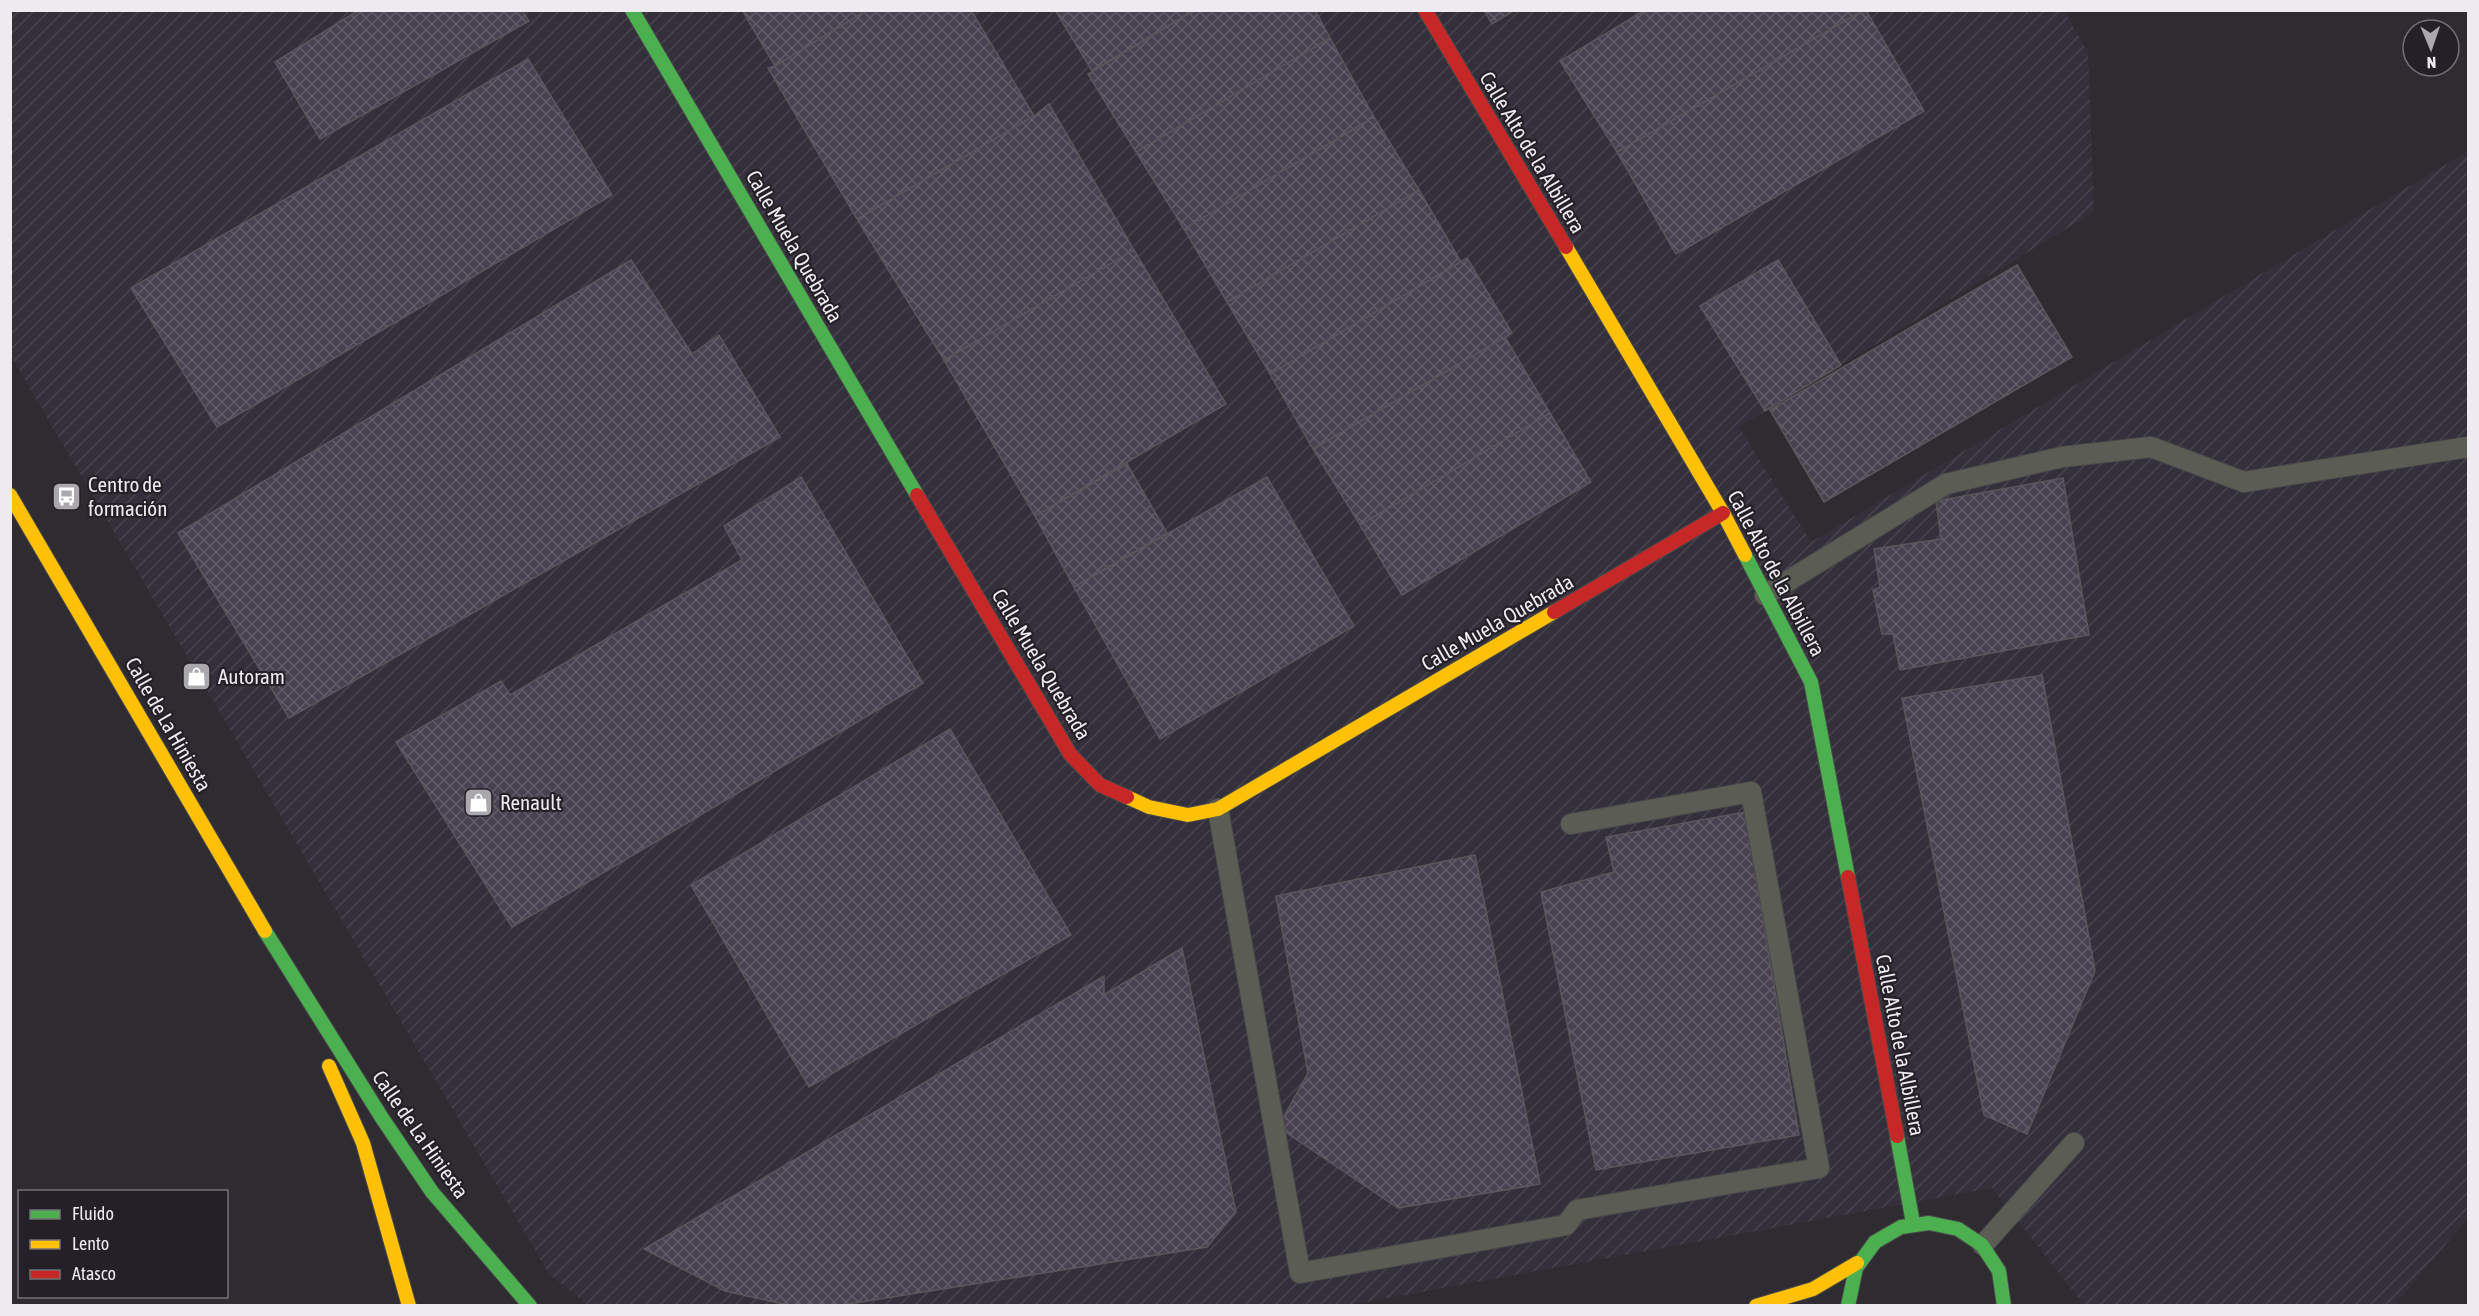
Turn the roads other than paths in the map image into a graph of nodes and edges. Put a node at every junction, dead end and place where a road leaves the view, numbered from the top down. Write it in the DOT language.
graph roads {
  1 [pos="632,10"];
  2 [pos="1425,10"];
  3 [pos="2469,447"];
  4 [pos="10,495"];
  5 [pos="1723,513"];
  6 [pos="1765,595"];
  7 [pos="1218,809"];
  8 [pos="1571,824"];
  9 [pos="291,976"];
  10 [pos="2074,1143"];
  11 [pos="1913,1223"];
  12 [pos="1983,1245"];
  13 [pos="395,1251"];
  14 [pos="1857,1263"];
  15 [pos="390,1287"];
  16 [pos="410,1305"];
  17 [pos="530,1305"];
  18 [pos="1756,1305"];
  19 [pos="1848,1305"];
  20 [pos="2004,1305"];
  1 -- 7 [label="street, Calle Muela Quebrada"];
  2 -- 5 [label="street, Calle Alto de la Albillera"];
  3 -- 6 [label="lane"];
  4 -- 9 [label="street, Calle de La Hiniesta"];
  5 -- 6 [label="street, Calle Alto de la Albillera"];
  5 -- 7 [label="street, Calle Muela Quebrada"];
  6 -- 11 [label="street, Calle Alto de la Albillera"];
  7 -- 8 [label="lane"];
  9 -- 13 [label="street, Calle de La Hiniesta"];
  9 -- 17 [label="street, Calle de La Hiniesta"];
  10 -- 12 [label="lane"];
  11 -- 12 [label="street"];
  11 -- 14 [label="street"];
  12 -- 20 [label="street"];
  13 -- 15 [label="street"];
  13 -- 16 [label="street, Calle de La Hiniesta"];
  14 -- 18 [label="street"];
  14 -- 19 [label="street"];
}
